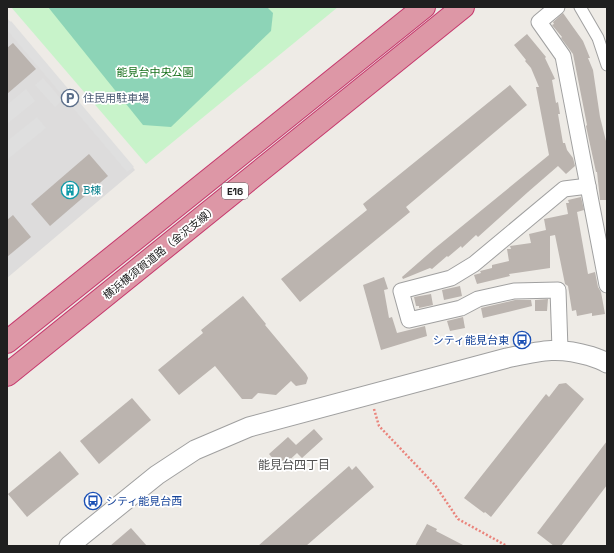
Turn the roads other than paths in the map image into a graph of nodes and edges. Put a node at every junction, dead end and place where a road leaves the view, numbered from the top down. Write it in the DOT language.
graph roads {
  1 [pos="424,7"];
  2 [pos="463,7"];
  3 [pos="557,7"];
  4 [pos="580,7"];
  5 [pos="607,65"];
  6 [pos="588,186"];
  7 [pos="607,285"];
  8 [pos="7,342"];
  9 [pos="560,349"];
  10 [pos="607,363"];
  11 [pos="7,375"];
  12 [pos="69,546"];
  1 -- 8 [label="highway, E16"];
  2 -- 11 [label="highway, 横浜横須賀道路（金沢支線） / E16"];
  3 -- 6 [label="street"];
  4 -- 5 [label="street"];
  6 -- 7 [label="street"];
  6 -- 9 [label="street"];
  9 -- 10 [label="street"];
  9 -- 12 [label="street"];
}
